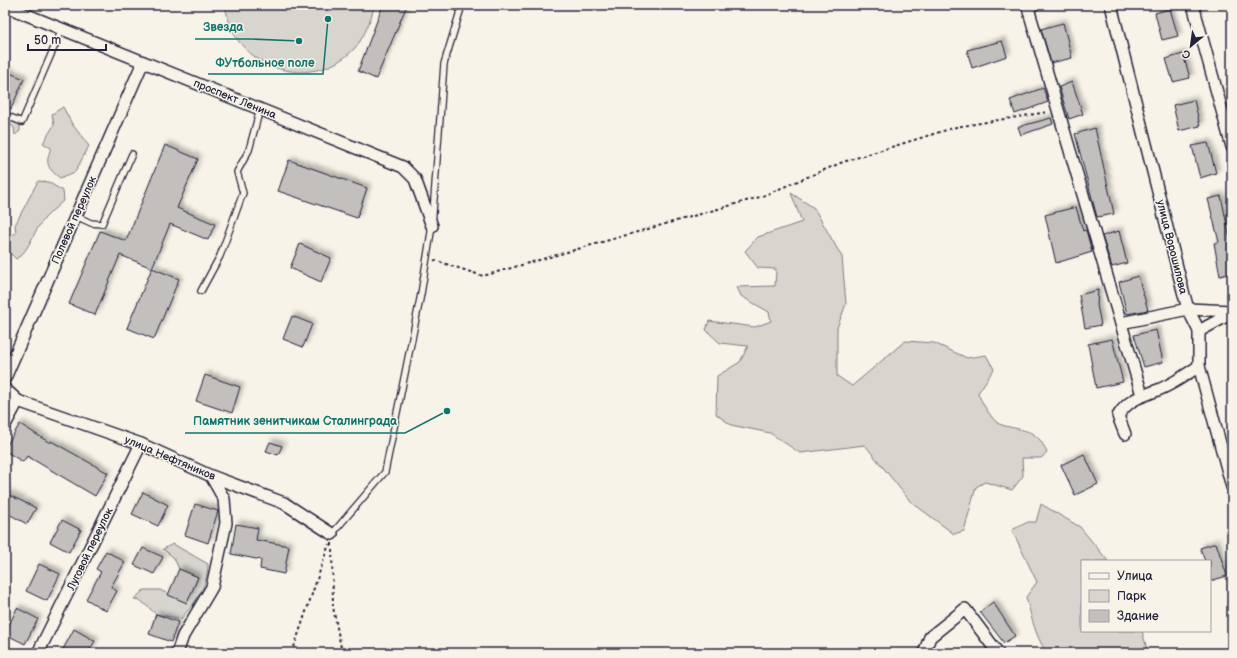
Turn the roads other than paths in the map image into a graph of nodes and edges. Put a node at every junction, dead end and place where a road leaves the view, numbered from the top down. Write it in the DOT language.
graph roads {
  1 [pos="462,5"];
  2 [pos="1033,5"];
  3 [pos="1111,5"];
  4 [pos="1193,5"];
  5 [pos="5,6"];
  6 [pos="62,29"];
  7 [pos="143,62"];
  8 [pos="260,109"];
  9 [pos="5,115"];
  10 [pos="1232,147"];
  11 [pos="132,154"];
  12 [pos="76,216"];
  13 [pos="432,226"];
  14 [pos="201,291"];
  15 [pos="1188,309"];
  16 [pos="1232,312"];
  17 [pos="1121,323"];
  18 [pos="1199,331"];
  19 [pos="1198,366"];
  20 [pos="5,378"];
  21 [pos="5,389"];
  22 [pos="1142,395"];
  23 [pos="18,401"];
  24 [pos="5,425"];
  25 [pos="1124,434"];
  26 [pos="141,444"];
  27 [pos="211,476"];
  28 [pos="1232,487"];
  29 [pos="332,534"];
  30 [pos="38,653"];
  31 [pos="177,653"];
  32 [pos="924,653"];
  33 [pos="998,653"];
  1 -- 13 [label="lane"];
  2 -- 17 [label="street"];
  3 -- 15 [label="street, улица Ворошилова"];
  4 -- 10 [label="street"];
  5 -- 6 [label="street, проспект Ленина"];
  6 -- 7 [label="street, проспект Ленина"];
  6 -- 9 [label="lane"];
  7 -- 8 [label="street, проспект Ленина"];
  7 -- 12 [label="street, Полевой переулок"];
  8 -- 13 [label="street, проспект Ленина"];
  8 -- 14 [label="lane"];
  11 -- 12 [label="lane"];
  12 -- 20 [label="street, Полевой переулок"];
  13 -- 29 [label="lane"];
  15 -- 16 [label="street"];
  15 -- 17 [label="street"];
  15 -- 18 [label="street, улица Ворошилова"];
  16 -- 18 [label="street"];
  17 -- 22 [label="street"];
  18 -- 19 [label="street, улица Ворошилова"];
  19 -- 22 [label="street"];
  19 -- 28 [label="street, улица Ворошилова"];
  21 -- 23 [label="street, улица Нефтяников"];
  22 -- 25 [label="street"];
  23 -- 24 [label="street"];
  23 -- 26 [label="street, улица Нефтяников"];
  26 -- 27 [label="street, улица Нефтяников"];
  26 -- 30 [label="street, Луговой переулок"];
  27 -- 29 [label="street, улица Нефтяников"];
  27 -- 31 [label="street"];
  32 -- 33 [label="street"];
}
